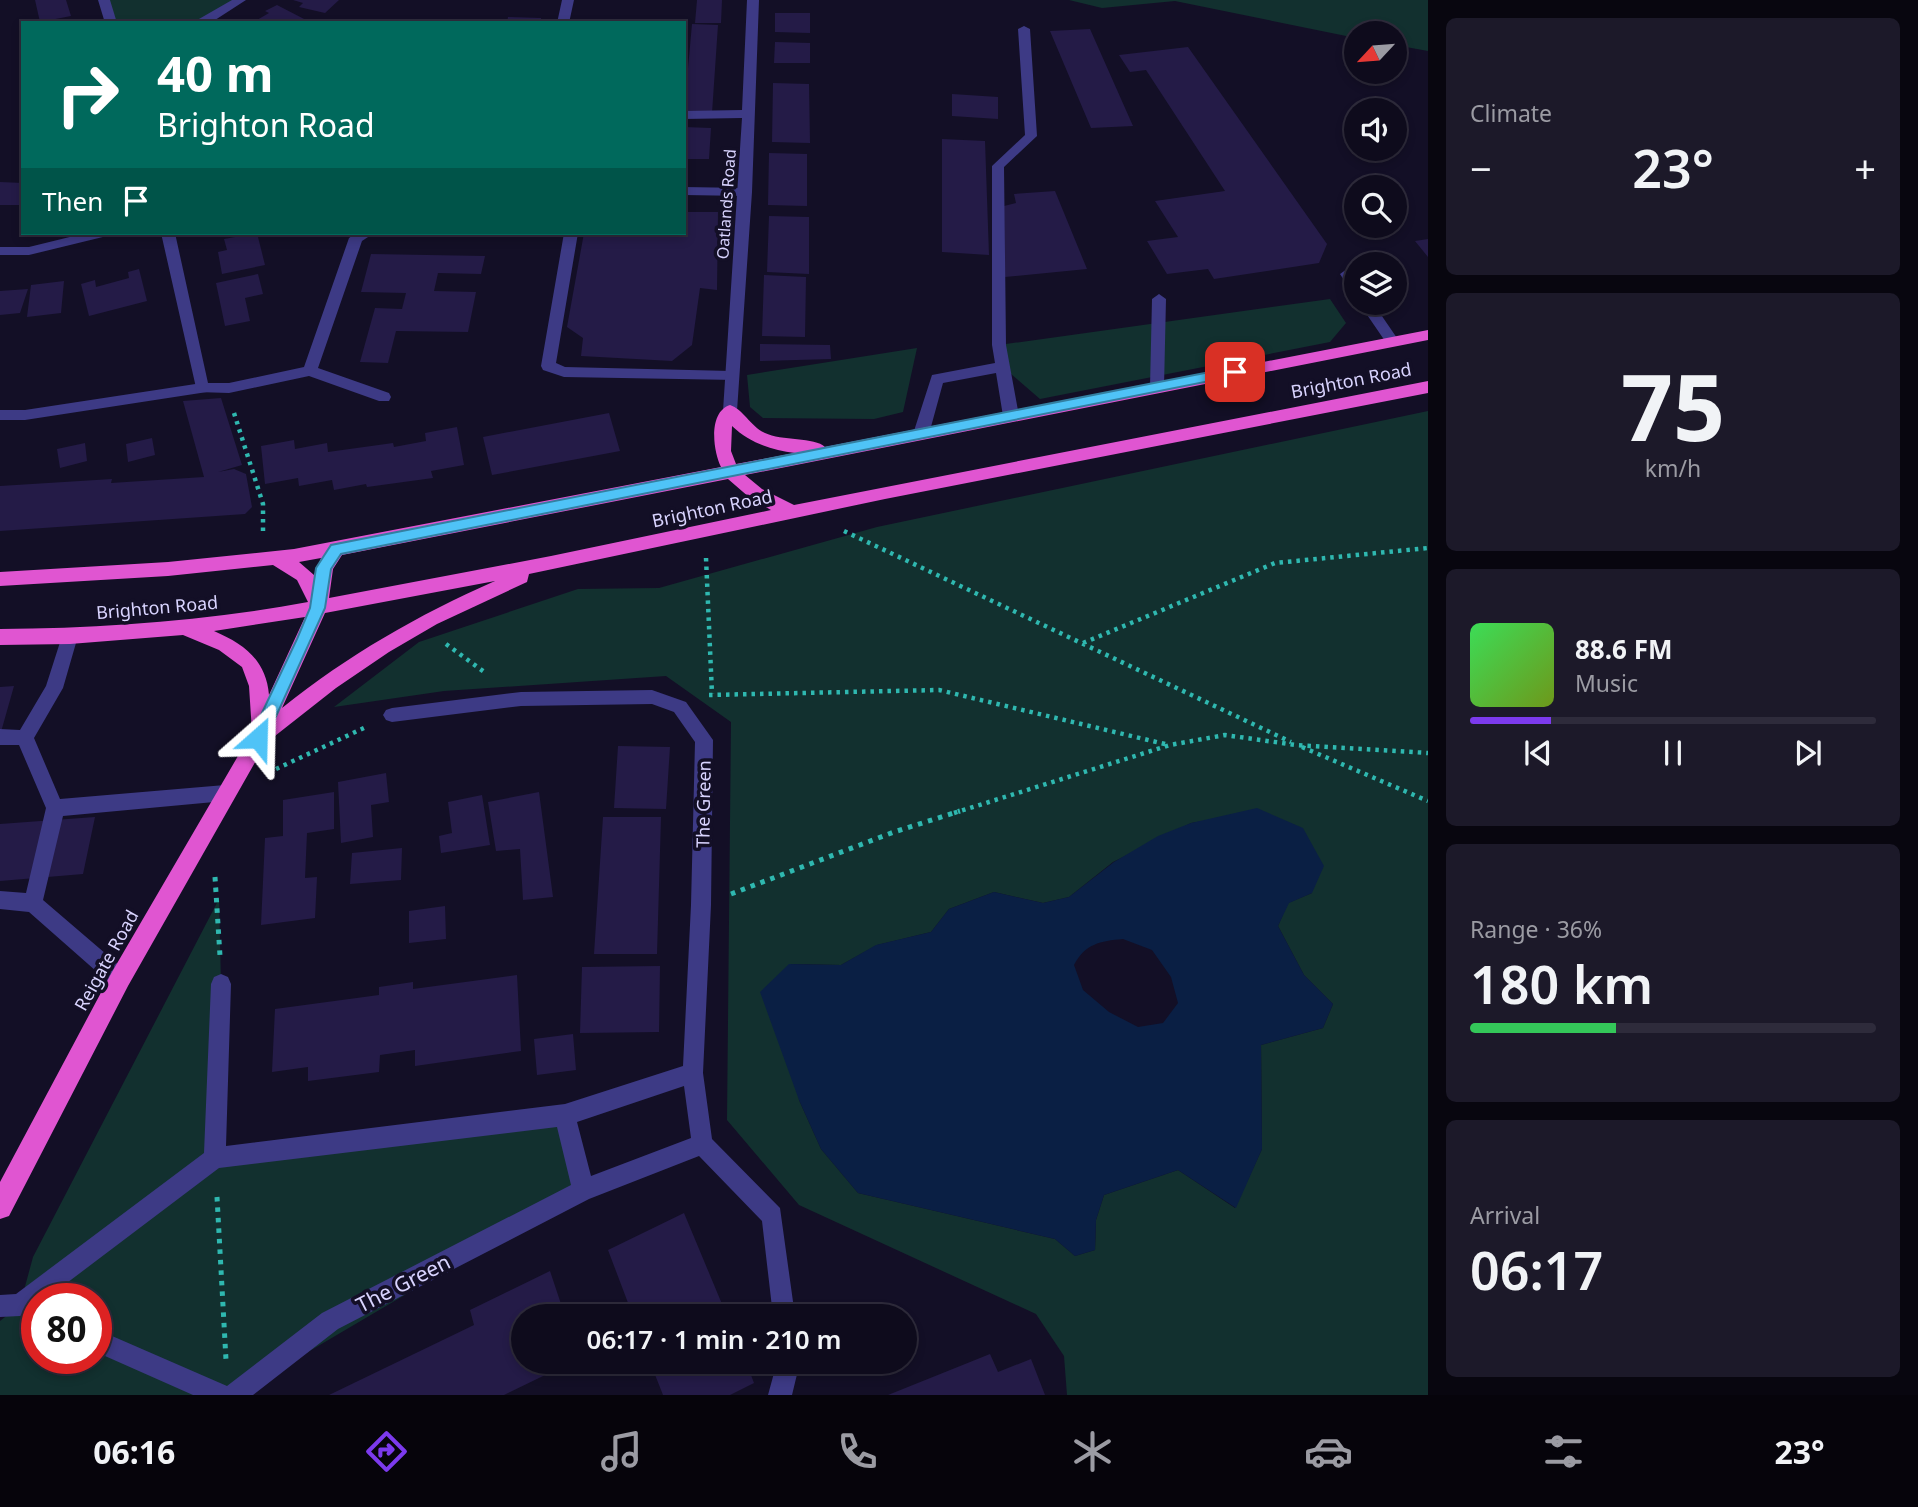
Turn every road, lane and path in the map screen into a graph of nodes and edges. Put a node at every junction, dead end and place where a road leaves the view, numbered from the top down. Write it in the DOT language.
graph roads {
  1 [pos="104,0"];
  2 [pos="240,0"];
  3 [pos="568,0"];
  4 [pos="753,0"];
  5 [pos="110,21"];
  6 [pos="205,21"];
  7 [pos="563,21"];
  8 [pos="1024,29"];
  9 [pos="686,114"];
  10 [pos="749,114"];
  11 [pos="686,191"];
  12 [pos="745,192"];
  13 [pos="94,235"];
  14 [pos="168,235"];
  15 [pos="363,235"];
  16 [pos="571,235"];
  17 [pos="0,251"];
  18 [pos="1159,299"];
  19 [pos="1374,315"];
  20 [pos="1428,335"];
  21 [pos="1392,341"];
  22 [pos="1003,367"];
  23 [pos="310,371"];
  24 [pos="731,376"];
  25 [pos="1157,387"];
  26 [pos="1428,387"];
  27 [pos="202,388"];
  28 [pos="229,388"];
  29 [pos="384,397"];
  30 [pos="730,411"];
  31 [pos="0,415"];
  32 [pos="1011,416"];
  33 [pos="922,434"];
  34 [pos="848,448"];
  35 [pos="733,473"];
  36 [pos="834,504"];
  37 [pos="793,512"];
  38 [pos="705,530"];
  39 [pos="1428,548"];
  40 [pos="336,550"];
  41 [pos="270,560"];
  42 [pos="551,563"];
  43 [pos="0,579"];
  44 [pos="318,608"];
  45 [pos="420,624"];
  46 [pos="186,628"];
  47 [pos="70,636"];
  48 [pos="0,637"];
  49 [pos="1083,643"];
  50 [pos="712,694"];
  51 [pos="522,699"];
  52 [pos="680,707"];
  53 [pos="393,715"];
  54 [pos="0,737"];
  55 [pos="24,738"];
  56 [pos="258,738"];
  57 [pos="1170,745"];
  58 [pos="1296,745"];
  59 [pos="1428,753"];
  60 [pos="273,771"];
  61 [pos="225,793"];
  62 [pos="1428,801"];
  63 [pos="55,808"];
  64 [pos="208,824"];
  65 [pos="0,900"];
  66 [pos="33,902"];
  67 [pos="701,905"];
  68 [pos="120,979"];
  69 [pos="220,985"];
  70 [pos="693,1073"];
  71 [pos="565,1115"];
  72 [pos="702,1144"];
  73 [pos="215,1158"];
  74 [pos="583,1190"];
  75 [pos="0,1207"];
  76 [pos="783,1304"];
  77 [pos="19,1308"];
  78 [pos="112,1347"];
  79 [pos="227,1367"];
  80 [pos="786,1374"];
  81 [pos="220,1395"];
  82 [pos="234,1395"];
  83 [pos="780,1395"];
  1 -- 5 [label="street"];
  2 -- 6 [label="street"];
  3 -- 7 [label="street"];
  4 -- 10 [label="street, Oatlands Road"];
  8 -- 22 [label="street"];
  9 -- 10 [label="street"];
  10 -- 12 [label="street, Oatlands Road"];
  11 -- 12 [label="street"];
  12 -- 24 [label="street, Oatlands Road"];
  13 -- 17 [label="street"];
  14 -- 27 [label="street"];
  15 -- 23 [label="street"];
  16 -- 24 [label="street"];
  18 -- 25 [label="street"];
  19 -- 21 [label="street"];
  20 -- 21 [label="highway, Brighton Road"];
  21 -- 25 [label="highway, Brighton Road"];
  22 -- 32 [label="street"];
  22 -- 33 [label="street"];
  23 -- 28 [label="street"];
  23 -- 29 [label="street"];
  24 -- 30 [label="street, Oatlands Road"];
  25 -- 32 [label="highway, Brighton Road"];
  26 -- 36 [label="highway, Brighton Road"];
  27 -- 28 [label="street"];
  27 -- 31 [label="street"];
  28 -- 41 [label="path"];
  30 -- 34 [label="highway"];
  30 -- 35 [label="highway"];
  32 -- 33 [label="highway, Brighton Road"];
  33 -- 34 [label="highway, Brighton Road"];
  34 -- 35 [label="highway, Brighton Road"];
  35 -- 37 [label="highway"];
  35 -- 40 [label="highway, Brighton Road"];
  36 -- 37 [label="highway, Brighton Road"];
  36 -- 49 [label="path"];
  37 -- 38 [label="highway, Brighton Road"];
  38 -- 42 [label="highway, Brighton Road"];
  38 -- 50 [label="path"];
  39 -- 49 [label="path"];
  40 -- 41 [label="highway, Brighton Road"];
  40 -- 44 [label="highway"];
  41 -- 43 [label="highway, Brighton Road"];
  41 -- 44 [label="highway"];
  42 -- 44 [label="highway, Brighton Road"];
  42 -- 45 [label="highway"];
  44 -- 46 [label="highway, Brighton Road"];
  44 -- 56 [label="highway"];
  45 -- 51 [label="path"];
  45 -- 56 [label="highway"];
  46 -- 47 [label="highway, Brighton Road"];
  46 -- 56 [label="highway"];
  47 -- 48 [label="highway, Brighton Road"];
  47 -- 55 [label="street"];
  49 -- 58 [label="path"];
  50 -- 52 [label="path"];
  50 -- 57 [label="path"];
  51 -- 52 [label="street"];
  51 -- 53 [label="street"];
  52 -- 67 [label="street, The Green"];
  53 -- 60 [label="path"];
  54 -- 55 [label="street"];
  55 -- 63 [label="street"];
  56 -- 61 [label="highway, Reigate Road"];
  57 -- 58 [label="path"];
  57 -- 67 [label="path"];
  58 -- 59 [label="path"];
  58 -- 62 [label="path"];
  61 -- 63 [label="street"];
  61 -- 64 [label="highway, Reigate Road"];
  63 -- 66 [label="street"];
  64 -- 68 [label="highway, Reigate Road"];
  64 -- 69 [label="path"];
  65 -- 66 [label="street"];
  66 -- 68 [label="street"];
  67 -- 70 [label="street, The Green"];
  68 -- 75 [label="highway, Reigate Road"];
  69 -- 73 [label="street"];
  70 -- 71 [label="street"];
  70 -- 72 [label="street, The Green"];
  71 -- 73 [label="street"];
  71 -- 74 [label="street"];
  72 -- 74 [label="street, The Green"];
  72 -- 76 [label="street"];
  73 -- 77 [label="street"];
  73 -- 79 [label="path"];
  74 -- 82 [label="street, The Green"];
  78 -- 81 [label="street"];
  80 -- 83 [label="street"];
}
